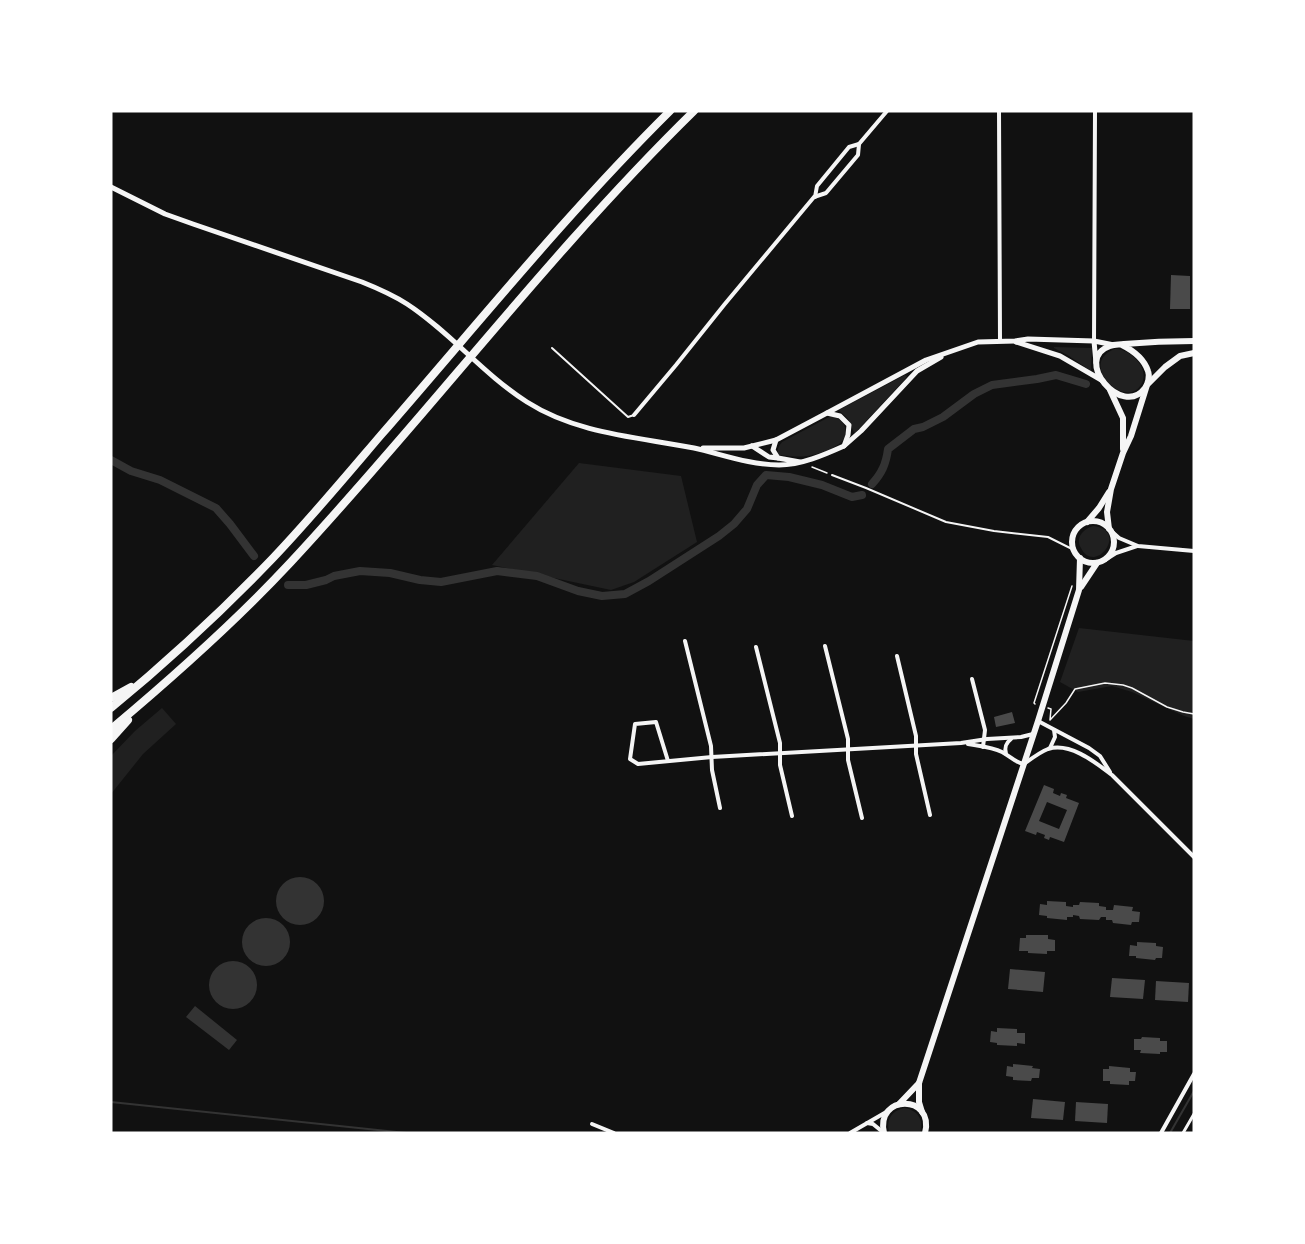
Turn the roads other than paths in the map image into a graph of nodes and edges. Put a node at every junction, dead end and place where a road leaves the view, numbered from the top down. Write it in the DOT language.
graph roads {
  1 [pos="670,111"];
  2 [pos="693,111"];
  3 [pos="887,111"];
  4 [pos="999,111"];
  5 [pos="1095,111"];
  6 [pos="859,144"];
  7 [pos="111,188"];
  8 [pos="814,197"];
  9 [pos="1000,341"];
  10 [pos="1015,341"];
  11 [pos="1094,341"];
  12 [pos="1194,341"];
  13 [pos="1114,345"];
  14 [pos="1122,345"];
  15 [pos="552,348"];
  16 [pos="955,349"];
  17 [pos="1194,353"];
  18 [pos="1096,365"];
  19 [pos="1105,384"];
  20 [pos="1147,385"];
  21 [pos="827,413"];
  22 [pos="634,415"];
  23 [pos="776,440"];
  24 [pos="752,446"];
  25 [pos="844,446"];
  26 [pos="692,448"];
  27 [pos="1123,453"];
  28 [pos="778,458"];
  29 [pos="800,462"];
  30 [pos="832,475"];
  31 [pos="1111,489"];
  32 [pos="1085,523"];
  33 [pos="1109,529"];
  34 [pos="1138,546"];
  35 [pos="1074,550"];
  36 [pos="1194,551"];
  37 [pos="1080,558"];
  38 [pos="1105,560"];
  39 [pos="1097,563"];
  40 [pos="1079,590"];
  41 [pos="685,641"];
  42 [pos="825,646"];
  43 [pos="756,647"];
  44 [pos="897,656"];
  45 [pos="150,675"];
  46 [pos="972,680"];
  47 [pos="152,694"];
  48 [pos="111,699"];
  49 [pos="111,708"];
  50 [pos="1038,721"];
  51 [pos="111,729"];
  52 [pos="1054,730"];
  53 [pos="1034,734"];
  54 [pos="1012,738"];
  55 [pos="111,739"];
  56 [pos="984,740"];
  57 [pos="961,743"];
  58 [pos="916,745"];
  59 [pos="983,747"];
  60 [pos="1049,749"];
  61 [pos="848,750"];
  62 [pos="780,754"];
  63 [pos="1006,754"];
  64 [pos="712,757"];
  65 [pos="668,761"];
  66 [pos="1024,764"];
  67 [pos="1112,776"];
  68 [pos="720,808"];
  69 [pos="930,815"];
  70 [pos="792,816"];
  71 [pos="862,818"];
  72 [pos="1194,857"];
  73 [pos="1194,1074"];
  74 [pos="919,1083"];
  75 [pos="898,1104"];
  76 [pos="889,1110"];
  77 [pos="922,1112"];
  78 [pos="1194,1114"];
  79 [pos="867,1123"];
  80 [pos="592,1124"];
  81 [pos="614,1133"];
  82 [pos="850,1133"];
  83 [pos="884,1133"];
  84 [pos="926,1133"];
  85 [pos="1161,1133"];
  86 [pos="1183,1133"];
  1 -- 45 [label="highway"];
  2 -- 47 [label="highway"];
  3 -- 6 [label="street"];
  4 -- 9 [label="street"];
  5 -- 11 [label="street"];
  6 -- 8 [label="street"];
  6 -- 8 [label="street"];
  7 -- 26 [label="street"];
  8 -- 22 [label="street"];
  9 -- 10 [label="street"];
  9 -- 16 [label="street"];
  10 -- 11 [label="street"];
  10 -- 19 [label="street"];
  11 -- 13 [label="street"];
  11 -- 18 [label="street"];
  12 -- 14 [label="main road"];
  13 -- 14 [label="main road"];
  13 -- 18 [label="main road"];
  14 -- 20 [label="main road"];
  15 -- 22 [label="lane"];
  16 -- 21 [label="street"];
  16 -- 25 [label="street"];
  17 -- 20 [label="main road"];
  18 -- 19 [label="main road"];
  19 -- 20 [label="main road"];
  19 -- 27 [label="main road"];
  20 -- 27 [label="main road"];
  21 -- 23 [label="street"];
  21 -- 25 [label="street"];
  23 -- 24 [label="street"];
  23 -- 28 [label="street"];
  24 -- 26 [label="street"];
  24 -- 28 [label="street"];
  25 -- 29 [label="street"];
  26 -- 29 [label="street"];
  27 -- 31 [label="main road"];
  28 -- 29 [label="street"];
  30 -- 35 [label="lane"];
  31 -- 32 [label="main road"];
  31 -- 33 [label="main road"];
  32 -- 33 [label="main road"];
  32 -- 35 [label="main road"];
  33 -- 34 [label="street"];
  33 -- 38 [label="main road"];
  34 -- 36 [label="street"];
  34 -- 38 [label="street"];
  35 -- 37 [label="main road"];
  37 -- 39 [label="main road"];
  37 -- 40 [label="main road"];
  38 -- 39 [label="main road"];
  39 -- 40 [label="main road"];
  40 -- 50 [label="main road"];
  41 -- 64 [label="street"];
  42 -- 61 [label="street"];
  43 -- 62 [label="street"];
  44 -- 58 [label="street"];
  45 -- 48 [label="highway"];
  45 -- 49 [label="highway"];
  46 -- 56 [label="street"];
  47 -- 51 [label="highway"];
  47 -- 55 [label="highway"];
  50 -- 52 [label="street"];
  50 -- 53 [label="main road"];
  52 -- 60 [label="street"];
  52 -- 67 [label="street"];
  53 -- 54 [label="street"];
  53 -- 66 [label="main road"];
  54 -- 56 [label="street"];
  54 -- 63 [label="street"];
  56 -- 57 [label="street"];
  56 -- 59 [label="street"];
  57 -- 58 [label="street"];
  57 -- 59 [label="street"];
  58 -- 61 [label="street"];
  58 -- 69 [label="street"];
  59 -- 63 [label="street"];
  60 -- 66 [label="street"];
  60 -- 67 [label="street"];
  61 -- 62 [label="street"];
  61 -- 71 [label="street"];
  62 -- 64 [label="street"];
  62 -- 70 [label="street"];
  63 -- 66 [label="street"];
  64 -- 65 [label="street"];
  64 -- 68 [label="street"];
  65 -- 65 [label="street"];
  66 -- 74 [label="main road"];
  67 -- 72 [label="street"];
  73 -- 85 [label="street"];
  74 -- 75 [label="main road"];
  74 -- 77 [label="main road"];
  75 -- 76 [label="main road"];
  75 -- 77 [label="main road"];
  76 -- 79 [label="street"];
  76 -- 83 [label="main road"];
  77 -- 84 [label="main road"];
  78 -- 86 [label="street"];
  79 -- 82 [label="street"];
  79 -- 83 [label="street"];
  80 -- 81 [label="street"];
}
